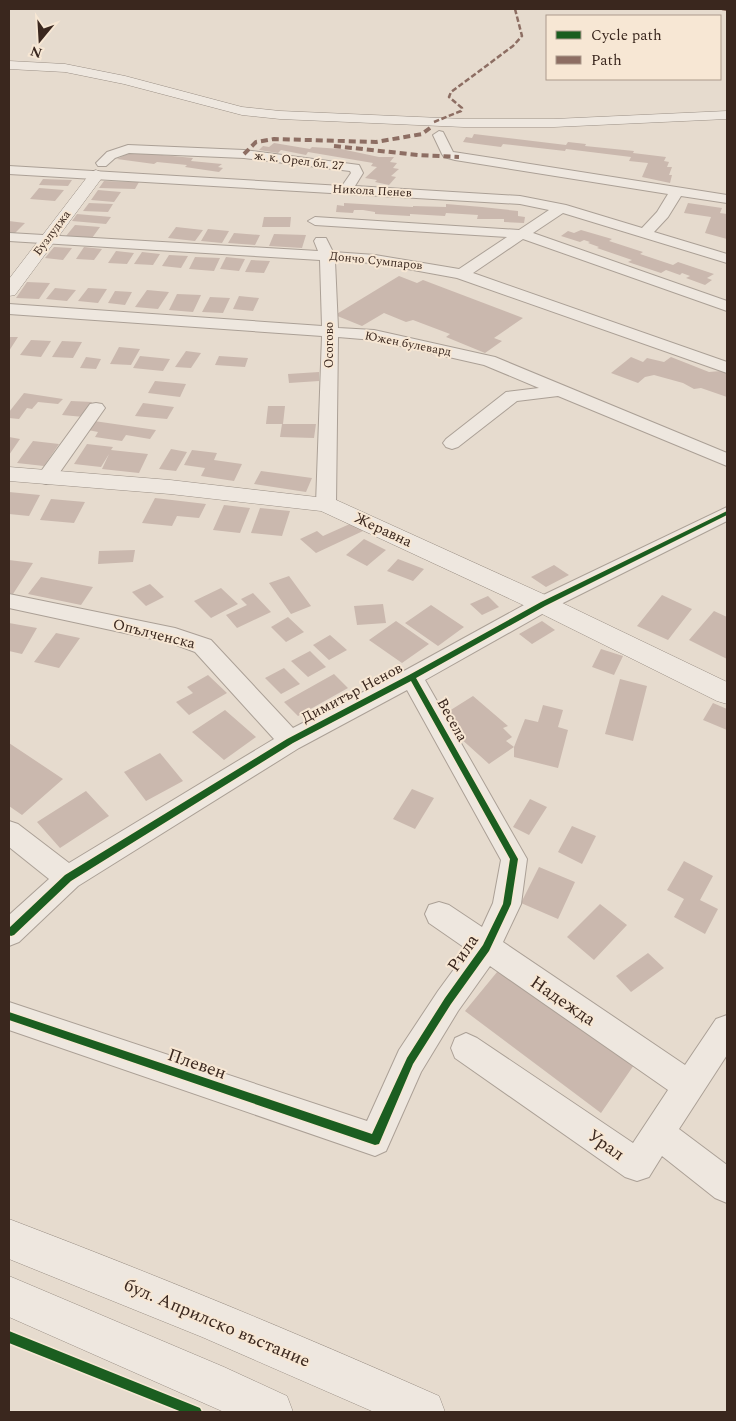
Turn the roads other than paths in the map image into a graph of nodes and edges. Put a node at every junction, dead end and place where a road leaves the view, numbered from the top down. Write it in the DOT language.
graph roads {
  1 [pos="9,65"];
  2 [pos="727,115"];
  3 [pos="396,120"];
  4 [pos="470,123"];
  5 [pos="441,141"];
  6 [pos="572,162"];
  7 [pos="9,164"];
  8 [pos="622,168"];
  9 [pos="99,169"];
  10 [pos="9,170"];
  11 [pos="626,184"];
  12 [pos="318,188"];
  13 [pos="346,190"];
  14 [pos="676,192"];
  15 [pos="727,199"];
  16 [pos="561,208"];
  17 [pos="315,220"];
  18 [pos="522,234"];
  19 [pos="644,234"];
  20 [pos="9,237"];
  21 [pos="46,239"];
  22 [pos="327,256"];
  23 [pos="727,258"];
  24 [pos="461,274"];
  25 [pos="9,291"];
  26 [pos="727,306"];
  27 [pos="9,309"];
  28 [pos="330,332"];
  29 [pos="727,368"];
  30 [pos="561,391"];
  31 [pos="96,408"];
  32 [pos="452,443"];
  33 [pos="727,460"];
  34 [pos="9,474"];
  35 [pos="46,478"];
  36 [pos="326,504"];
  37 [pos="727,513"];
  38 [pos="9,601"];
  39 [pos="543,604"];
  40 [pos="412,677"];
  41 [pos="727,694"];
  42 [pos="290,741"];
  43 [pos="468,776"];
  44 [pos="9,832"];
  45 [pos="68,878"];
  46 [pos="439,914"];
  47 [pos="10,932"];
  48 [pos="486,948"];
  49 [pos="9,1016"];
  50 [pos="727,1029"];
  51 [pos="466,1048"];
  52 [pos="689,1086"];
  53 [pos="658,1133"];
  54 [pos="375,1140"];
  55 [pos="727,1186"];
  56 [pos="9,1239"];
  57 [pos="9,1296"];
  58 [pos="272,1412"];
  59 [pos="423,1412"];
  1 -- 3 [label="street"];
  2 -- 4 [label="street"];
  3 -- 4 [label="street"];
  3 -- 5 [label="street"];
  4 -- 5 [label="street"];
  5 -- 6 [label="street"];
  5 -- 11 [label="street"];
  7 -- 9 [label="street"];
  8 -- 11 [label="street"];
  9 -- 10 [label="street, Никола Пенев"];
  9 -- 12 [label="street, Никола Пенев"];
  9 -- 13 [label="street, ж. к. Орел бл. 27"];
  9 -- 21 [label="street, Бузлуджа"];
  11 -- 14 [label="street"];
  12 -- 13 [label="street, Никола Пенев"];
  12 -- 17 [label="street, Осогово"];
  13 -- 16 [label="street, Никола Пенев"];
  14 -- 15 [label="street"];
  14 -- 19 [label="street"];
  16 -- 18 [label="street"];
  16 -- 19 [label="street, Никола Пенев"];
  17 -- 18 [label="street"];
  17 -- 22 [label="street, Осогово"];
  18 -- 24 [label="street"];
  18 -- 26 [label="street"];
  19 -- 23 [label="street, Никола Пенев"];
  20 -- 21 [label="street, Дончо Сумпаров"];
  21 -- 22 [label="street, Дончо Сумпаров"];
  21 -- 25 [label="street, Бузлуджа"];
  22 -- 24 [label="street, Дончо Сумпаров"];
  22 -- 28 [label="street, Осогово"];
  24 -- 29 [label="street, Дончо Сумпаров"];
  27 -- 28 [label="street, Южен булевард"];
  28 -- 30 [label="street, Южен булевард"];
  28 -- 36 [label="street, Осогово"];
  30 -- 32 [label="street"];
  30 -- 33 [label="street, Южен булевард"];
  31 -- 35 [label="street"];
  34 -- 35 [label="street, Жеравна"];
  35 -- 36 [label="street, Жеравна"];
  36 -- 39 [label="street, Жеравна"];
  37 -- 39 [label="street, Димитър Ненов"];
  38 -- 42 [label="street, Опълченска"];
  39 -- 40 [label="street, Димитър Ненов"];
  39 -- 41 [label="street, Жеравна"];
  40 -- 42 [label="street, Димитър Ненов"];
  40 -- 43 [label="street, Весела"];
  42 -- 45 [label="street, Димитър Ненов"];
  43 -- 48 [label="street, Рила"];
  44 -- 45 [label="street"];
  45 -- 47 [label="street, Димитър Ненов"];
  46 -- 48 [label="street, Надежда"];
  48 -- 52 [label="street, Надежда"];
  48 -- 54 [label="street, Рила"];
  49 -- 54 [label="street, Плевен"];
  50 -- 52 [label="street, Урал"];
  51 -- 53 [label="street, Урал"];
  52 -- 53 [label="street, Урал"];
  53 -- 55 [label="street"];
  56 -- 59 [label="street, бул. Априлско въстание"];
  57 -- 58 [label="street"];
}
